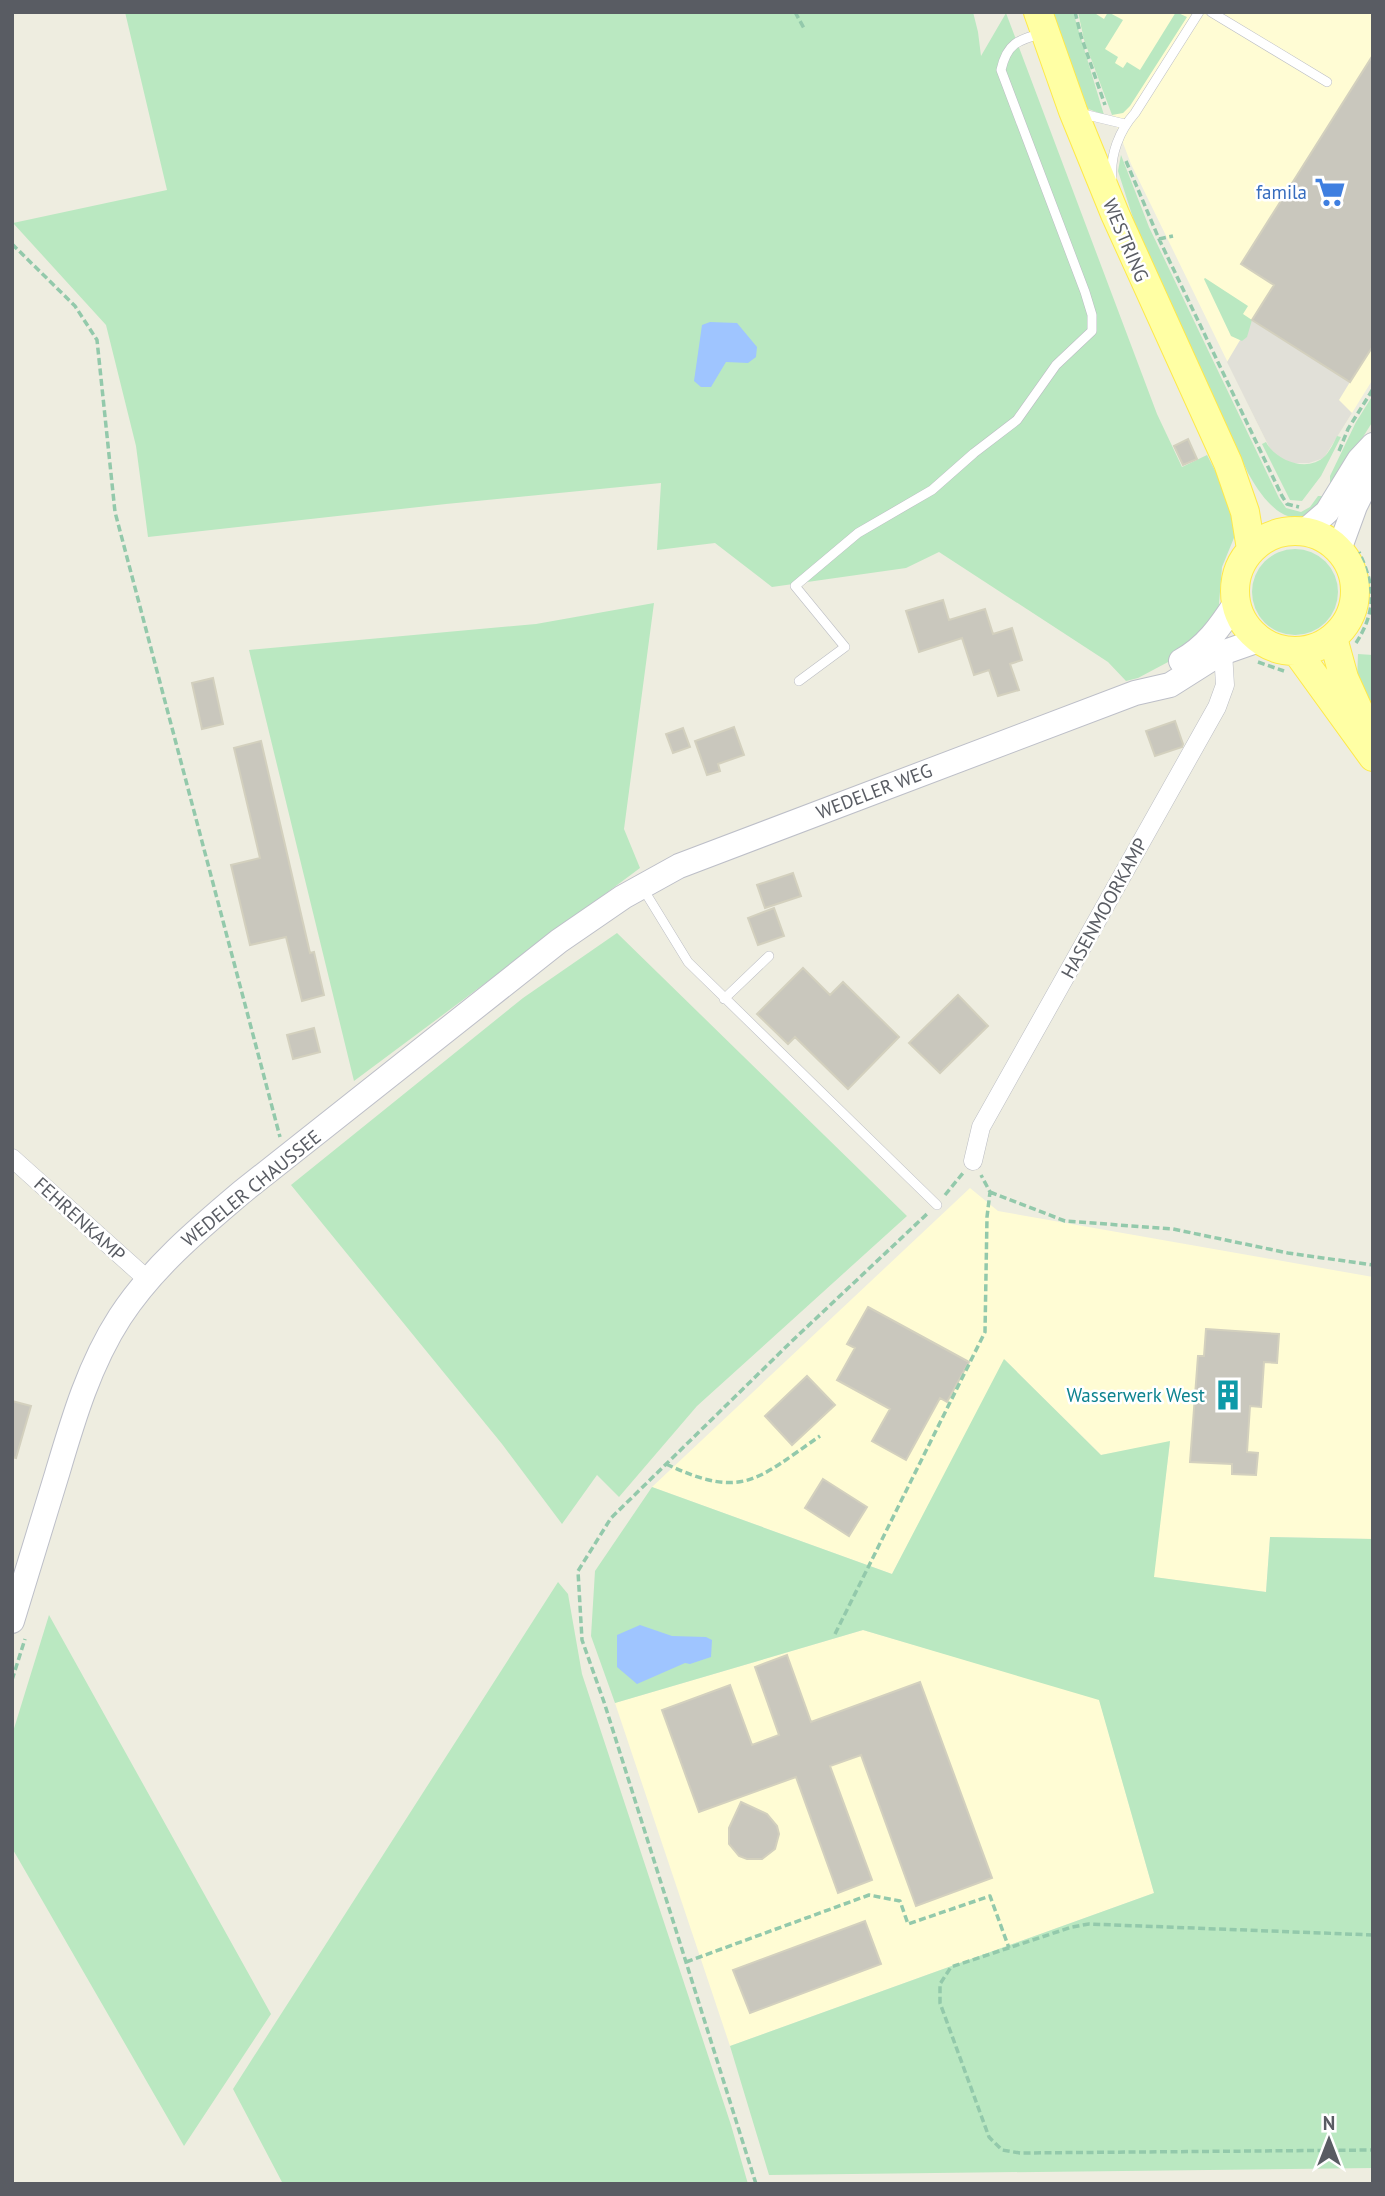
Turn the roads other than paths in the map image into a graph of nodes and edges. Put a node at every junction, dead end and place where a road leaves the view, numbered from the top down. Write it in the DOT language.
graph roads {
  1 [pos="1199,12"];
  2 [pos="1210,12"];
  3 [pos="1041,22"];
  4 [pos="1327,82"];
  5 [pos="1073,111"];
  6 [pos="1125,124"];
  7 [pos="1115,214"];
  8 [pos="1373,445"];
  9 [pos="1228,463"];
  10 [pos="1373,470"];
  11 [pos="1299,522"];
  12 [pos="1251,549"];
  13 [pos="1349,550"];
  14 [pos="1235,604"];
  15 [pos="1333,638"];
  16 [pos="1259,640"];
  17 [pos="1224,660"];
  18 [pos="1295,662"];
  19 [pos="799,681"];
  20 [pos="1135,693"];
  21 [pos="1373,742"];
  22 [pos="1373,757"];
  23 [pos="641,886"];
  24 [pos="618,900"];
  25 [pos="769,956"];
  26 [pos="724,999"];
  27 [pos="12,1158"];
  28 [pos="973,1161"];
  29 [pos="937,1205"];
  30 [pos="148,1280"];
  31 [pos="20,1625"];
  1 -- 6 [label="lane"];
  2 -- 4 [label="lane"];
  3 -- 5 [label="main road, WESTRING"];
  3 -- 19 [label="lane"];
  5 -- 6 [label="lane"];
  5 -- 7 [label="main road, WESTRING"];
  6 -- 7 [label="lane"];
  7 -- 9 [label="main road, WESTRING"];
  8 -- 11 [label="main road"];
  9 -- 11 [label="main road, WESTRING"];
  9 -- 12 [label="main road, WESTRING"];
  10 -- 13 [label="main road"];
  11 -- 12 [label="main road"];
  11 -- 13 [label="main road"];
  12 -- 14 [label="main road"];
  13 -- 15 [label="main road"];
  14 -- 16 [label="main road"];
  14 -- 20 [label="main road, WEDELER WEG"];
  15 -- 18 [label="main road"];
  15 -- 21 [label="main road"];
  16 -- 17 [label="main road, WEDELER WEG"];
  16 -- 18 [label="main road"];
  17 -- 20 [label="main road, WEDELER WEG"];
  17 -- 28 [label="street, HASENMOORKAMP"];
  18 -- 22 [label="main road"];
  20 -- 23 [label="main road, WEDELER WEG"];
  23 -- 24 [label="main road, WEDELER WEG"];
  23 -- 26 [label="lane"];
  24 -- 30 [label="main road, WEDELER CHAUSSEE"];
  25 -- 26 [label="lane"];
  26 -- 29 [label="lane"];
  27 -- 30 [label="street, FEHRENKAMP"];
  30 -- 31 [label="main road, WEDELER CHAUSSEE"];
}
